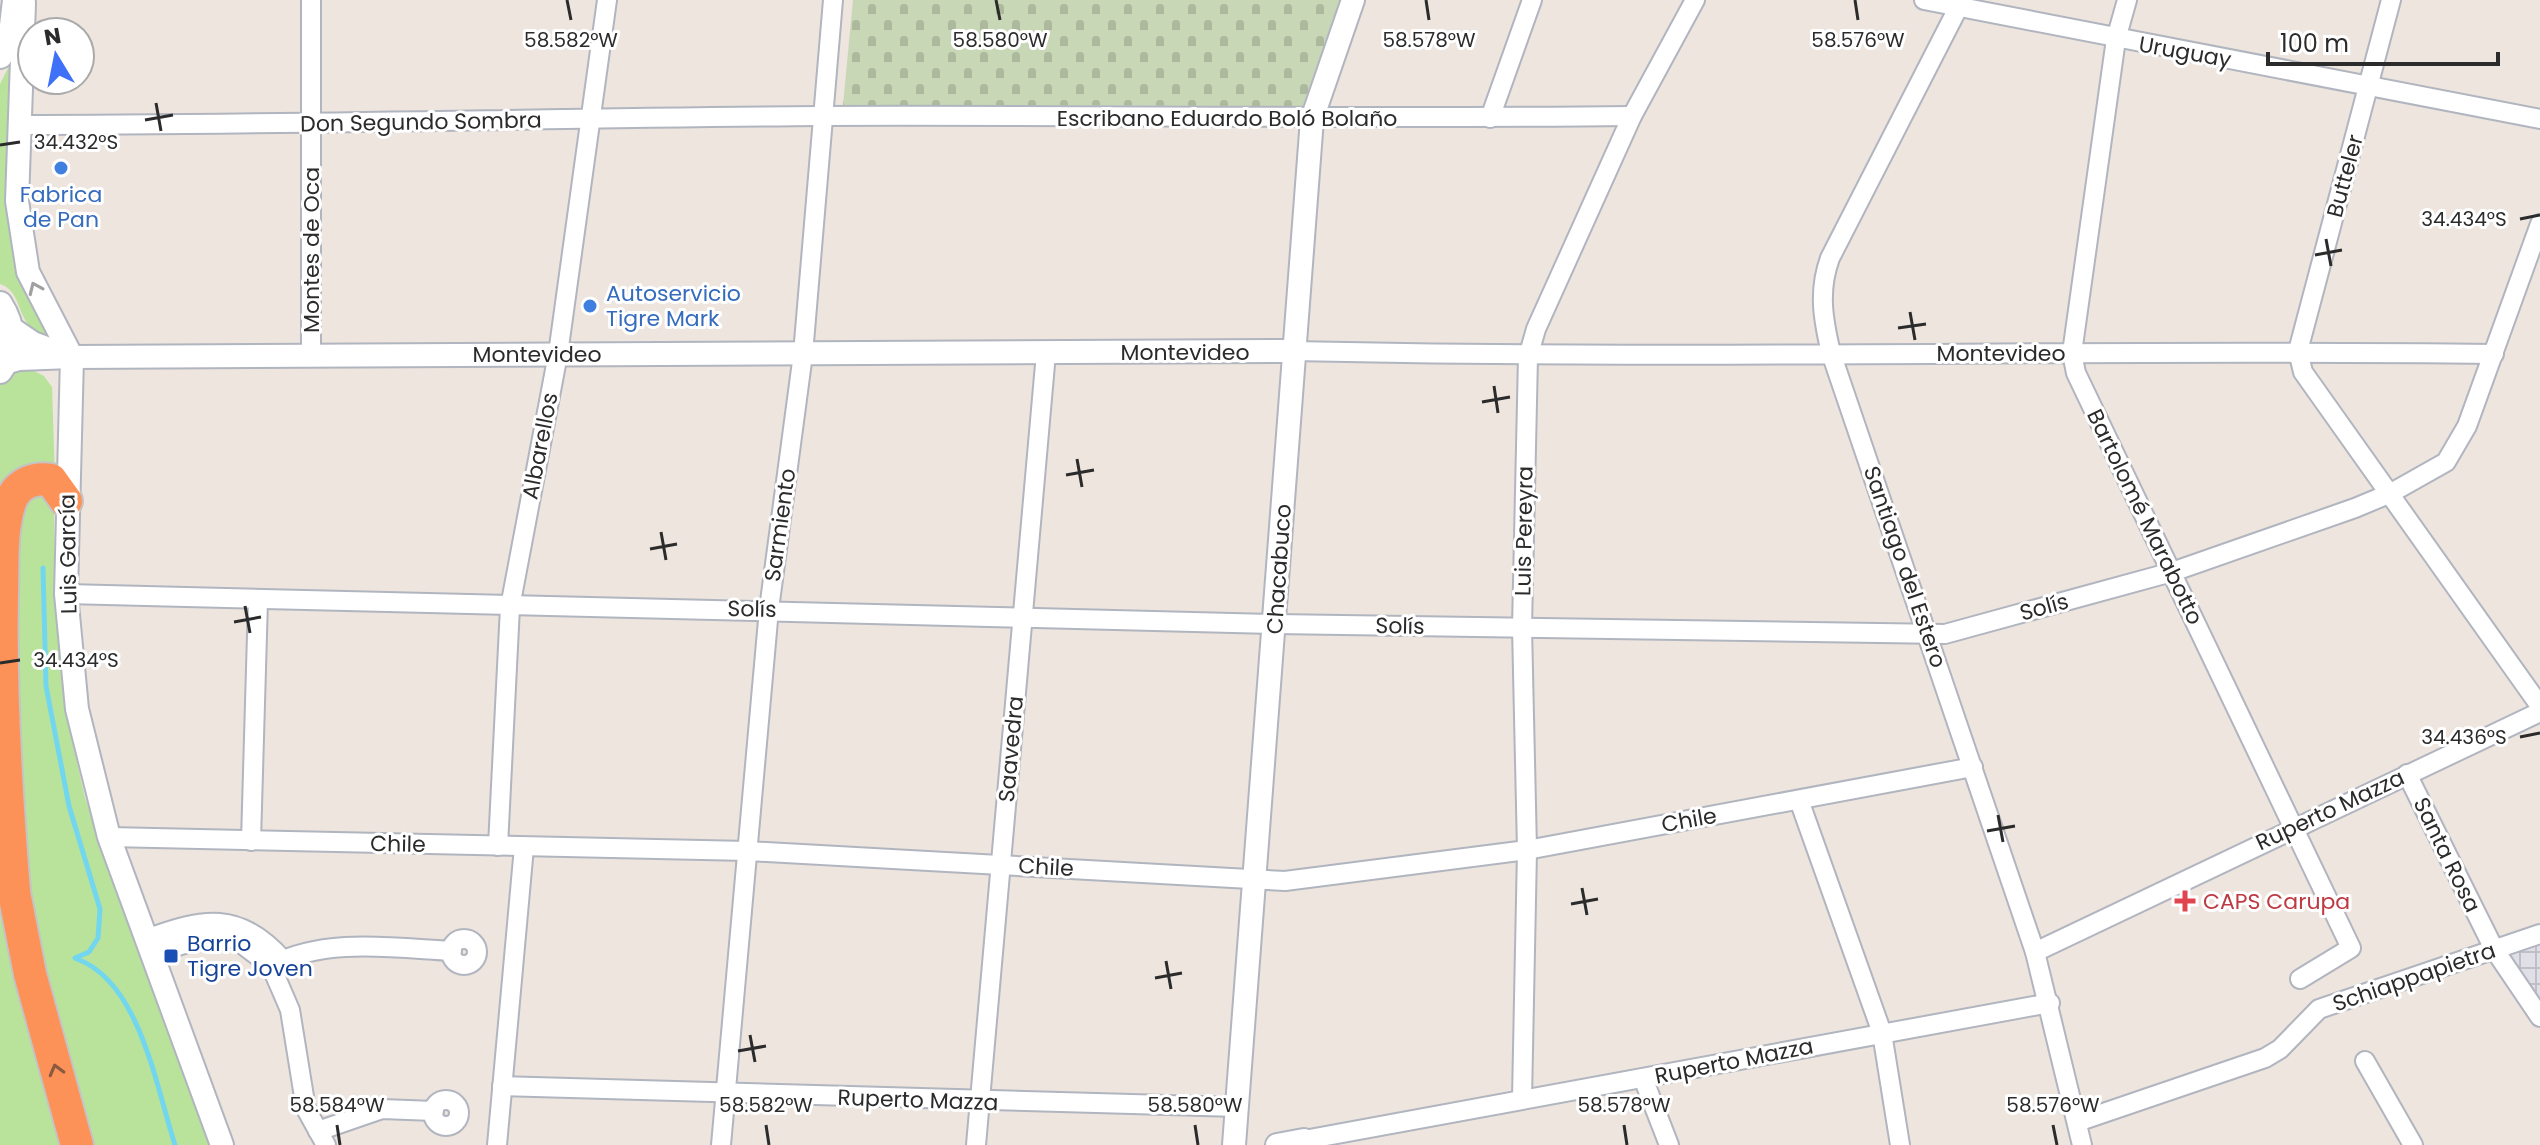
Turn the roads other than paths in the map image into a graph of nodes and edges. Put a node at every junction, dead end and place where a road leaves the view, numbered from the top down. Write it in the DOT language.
graph roads {
  1 [pos="15,0"];
  2 [pos="24,0"];
  3 [pos="311,0"];
  4 [pos="607,0"];
  5 [pos="833,0"];
  6 [pos="1353,0"];
  7 [pos="1532,0"];
  8 [pos="1695,0"];
  9 [pos="1924,0"];
  10 [pos="2127,0"];
  11 [pos="2391,0"];
  12 [pos="1958,8"];
  13 [pos="2116,39"];
  14 [pos="0,56"];
  15 [pos="2368,85"];
  16 [pos="823,116"];
  17 [pos="1632,116"];
  18 [pos="1490,118"];
  19 [pos="592,119"];
  20 [pos="1312,119"];
  21 [pos="2540,119"];
  22 [pos="18,125"];
  23 [pos="311,125"];
  24 [pos="2540,224"];
  25 [pos="0,304"];
  26 [pos="11,328"];
  27 [pos="1292,351"];
  28 [pos="2298,351"];
  29 [pos="1046,353"];
  30 [pos="1831,353"];
  31 [pos="2072,353"];
  32 [pos="558,354"];
  33 [pos="803,354"];
  34 [pos="2494,354"];
  35 [pos="36,357"];
  36 [pos="72,357"];
  37 [pos="311,357"];
  38 [pos="1528,357"];
  39 [pos="3,367"];
  40 [pos="69,399"];
  41 [pos="2391,493"];
  42 [pos="66,501"];
  43 [pos="2172,572"];
  44 [pos="66,594"];
  45 [pos="258,600"];
  46 [pos="510,607"];
  47 [pos="769,609"];
  48 [pos="1023,617"];
  49 [pos="1275,624"];
  50 [pos="1522,627"];
  51 [pos="1928,633"];
  52 [pos="2540,706"];
  53 [pos="2540,712"];
  54 [pos="1973,767"];
  55 [pos="2407,774"];
  56 [pos="1799,800"];
  57 [pos="0,824"];
  58 [pos="2293,827"];
  59 [pos="109,837"];
  60 [pos="251,841"];
  61 [pos="498,846"];
  62 [pos="524,847"];
  63 [pos="1527,850"];
  64 [pos="748,851"];
  65 [pos="1000,865"];
  66 [pos="1256,879"];
  67 [pos="14,891"];
  68 [pos="2540,934"];
  69 [pos="149,946"];
  70 [pos="2494,949"];
  71 [pos="452,951"];
  72 [pos="2035,952"];
  73 [pos="277,963"];
  74 [pos="2300,979"];
  75 [pos="2050,1003"];
  76 [pos="2540,1017"];
  77 [pos="1882,1033"];
  78 [pos="2365,1061"];
  79 [pos="1643,1078"];
  80 [pos="502,1086"];
  81 [pos="726,1093"];
  82 [pos="1522,1099"];
  83 [pos="979,1102"];
  84 [pos="1238,1107"];
  85 [pos="434,1111"];
  86 [pos="2077,1122"];
  87 [pos="322,1138"];
  88 [pos="1305,1142"];
  89 [pos="77,1145"];
  90 [pos="222,1145"];
  91 [pos="497,1145"];
  92 [pos="721,1145"];
  93 [pos="976,1145"];
  94 [pos="1234,1145"];
  95 [pos="1277,1145"];
  96 [pos="1669,1145"];
  97 [pos="1900,1145"];
  98 [pos="2082,1145"];
  99 [pos="2413,1145"];
  1 -- 14 [label="main road"];
  2 -- 22 [label="street"];
  3 -- 23 [label="street, Montes de Oca"];
  4 -- 19 [label="street, Albarellos"];
  5 -- 16 [label="street, Sarmiento"];
  6 -- 20 [label="street, Chacabuco"];
  7 -- 18 [label="street"];
  8 -- 17 [label="street, Luis Pereyra"];
  9 -- 12 [label="street, Uruguay"];
  10 -- 13 [label="street, Bartolomé Marabotto"];
  11 -- 15 [label="street, Butteler"];
  12 -- 13 [label="street, Uruguay"];
  12 -- 30 [label="street, Santiago del Estero"];
  13 -- 15 [label="street, Uruguay"];
  13 -- 31 [label="street, Bartolomé Marabotto"];
  15 -- 21 [label="street, Uruguay"];
  15 -- 28 [label="street, Butteler"];
  16 -- 19 [label="street, Don Segundo Sombra"];
  16 -- 20 [label="street, Escribano Eduardo Boló Bolaño"];
  16 -- 33 [label="street, Sarmiento"];
  17 -- 18 [label="street, Escribano Eduardo Boló Bolaño"];
  17 -- 38 [label="street, Luis Pereyra"];
  18 -- 20 [label="street, Escribano Eduardo Boló Bolaño"];
  19 -- 23 [label="street, Don Segundo Sombra"];
  19 -- 32 [label="street, Albarellos"];
  20 -- 27 [label="street, Chacabuco"];
  22 -- 23 [label="street, Don Segundo Sombra"];
  36 -- 22 [label="street, one-way"];
  23 -- 37 [label="street, Montes de Oca"];
  24 -- 34 [label="street, Solís"];
  25 -- 26 [label="main road"];
  26 -- 36 [label="street, Montevideo"];
  26 -- 39 [label="main road"];
  27 -- 29 [label="street, Montevideo"];
  27 -- 38 [label="street, Montevideo"];
  27 -- 49 [label="street, Chacabuco"];
  28 -- 31 [label="street, Montevideo"];
  28 -- 34 [label="street, Montevideo"];
  28 -- 41 [label="street"];
  29 -- 33 [label="street, Montevideo"];
  29 -- 48 [label="street, Saavedra"];
  30 -- 31 [label="street, Montevideo"];
  30 -- 38 [label="street, Montevideo"];
  30 -- 51 [label="street, Santiago del Estero"];
  31 -- 43 [label="street, Bartolomé Marabotto"];
  32 -- 33 [label="street, Montevideo"];
  32 -- 37 [label="street, Montevideo"];
  32 -- 46 [label="street, Albarellos"];
  33 -- 47 [label="street, Sarmiento"];
  34 -- 41 [label="street, Solís"];
  35 -- 36 [label="street, Montevideo"];
  35 -- 39 [label="street, Montevideo"];
  35 -- 40 [label="street"];
  36 -- 37 [label="street, Montevideo"];
  36 -- 40 [label="street, Luis García"];
  38 -- 50 [label="street, Luis Pereyra"];
  40 -- 42 [label="street, Luis García"];
  41 -- 43 [label="street, Solís"];
  41 -- 52 [label="street"];
  42 -- 44 [label="street, Luis García"];
  42 -- 67 [label="highway"];
  43 -- 51 [label="street, Solís"];
  43 -- 58 [label="street, Bartolomé Marabotto"];
  44 -- 45 [label="street, Solís"];
  44 -- 59 [label="street, Luis García"];
  45 -- 46 [label="street, Solís"];
  45 -- 60 [label="street"];
  46 -- 47 [label="street, Solís"];
  46 -- 61 [label="street, Albarellos"];
  47 -- 48 [label="street, Solís"];
  47 -- 64 [label="street, Sarmiento"];
  48 -- 49 [label="street, Solís"];
  48 -- 65 [label="street, Saavedra"];
  49 -- 50 [label="street, Solís"];
  49 -- 66 [label="street, Chacabuco"];
  50 -- 51 [label="street, Solís"];
  50 -- 63 [label="street, Luis Pereyra"];
  51 -- 54 [label="street, Santiago del Estero"];
  53 -- 55 [label="street, Ruperto Mazza"];
  54 -- 56 [label="street, Chile"];
  54 -- 72 [label="street, Santiago del Estero"];
  55 -- 58 [label="street, Ruperto Mazza"];
  55 -- 70 [label="street, Santa Rosa"];
  56 -- 63 [label="street, Chile"];
  56 -- 77 [label="street"];
  57 -- 67 [label="highway"];
  58 -- 72 [label="street, Ruperto Mazza"];
  58 -- 74 [label="street, Bartolomé Marabotto"];
  59 -- 60 [label="street, Chile"];
  59 -- 69 [label="street, Luis García"];
  60 -- 61 [label="street, Chile"];
  61 -- 62 [label="street, Chile"];
  62 -- 64 [label="street, Chile"];
  62 -- 80 [label="street"];
  63 -- 66 [label="street, Chile"];
  63 -- 82 [label="street, Luis Pereyra"];
  64 -- 65 [label="street, Chile"];
  64 -- 81 [label="street, Sarmiento"];
  65 -- 66 [label="street, Chile"];
  65 -- 83 [label="street, Saavedra"];
  66 -- 84 [label="street, Chacabuco"];
  89 -- 67 [label="highway, one-way"];
  68 -- 70 [label="street, Schiappapietra"];
  69 -- 73 [label="street"];
  69 -- 90 [label="street, Luis García"];
  70 -- 76 [label="street, Santa Rosa"];
  70 -- 86 [label="street, Schiappapietra"];
  71 -- 73 [label="street"];
  72 -- 75 [label="street, Santiago del Estero"];
  73 -- 87 [label="street"];
  75 -- 77 [label="street, Ruperto Mazza"];
  75 -- 86 [label="street, Santiago del Estero"];
  77 -- 79 [label="street, Ruperto Mazza"];
  77 -- 97 [label="street"];
  78 -- 99 [label="street"];
  79 -- 82 [label="street, Ruperto Mazza"];
  79 -- 96 [label="street"];
  80 -- 81 [label="street, Ruperto Mazza"];
  80 -- 91 [label="street"];
  81 -- 83 [label="street, Ruperto Mazza"];
  81 -- 92 [label="street, Sarmiento"];
  82 -- 88 [label="street, Ruperto Mazza"];
  83 -- 84 [label="street, Ruperto Mazza"];
  83 -- 93 [label="street, Saavedra"];
  84 -- 94 [label="street, Chacabuco"];
  85 -- 87 [label="street"];
  86 -- 98 [label="street, Santiago del Estero"];
  88 -- 95 [label="street, Ruperto Mazza"];
}
